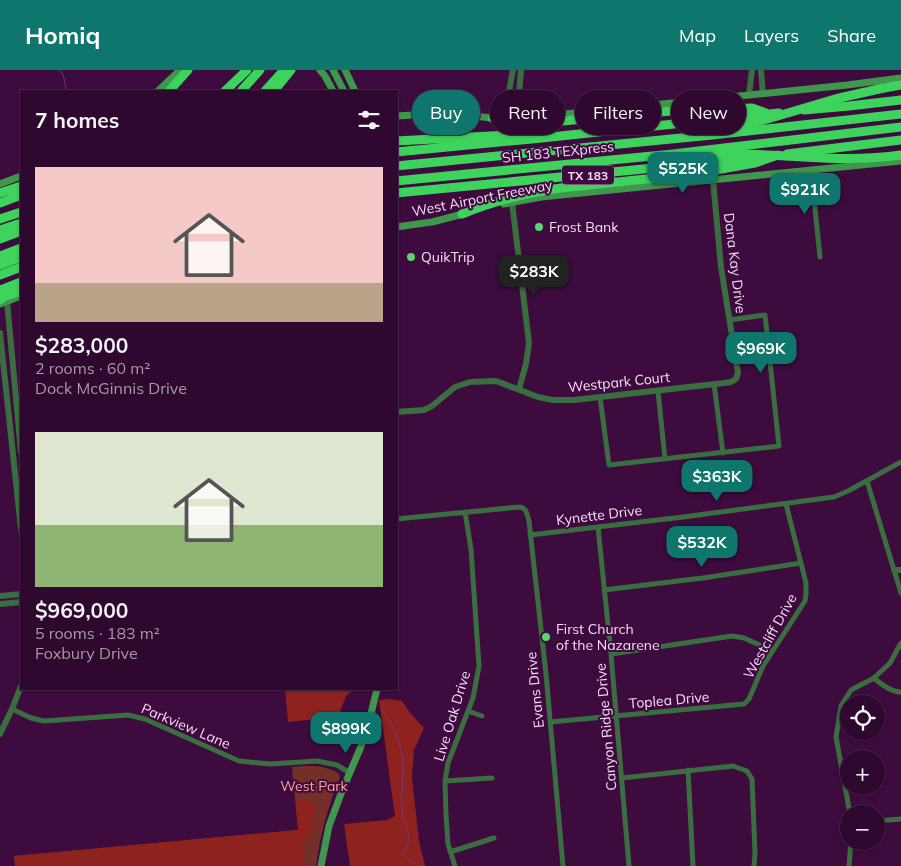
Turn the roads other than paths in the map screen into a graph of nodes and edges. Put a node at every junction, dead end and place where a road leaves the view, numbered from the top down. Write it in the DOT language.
graph roads {
  1 [pos="180,70"];
  2 [pos="188,70"];
  3 [pos="247,70"];
  4 [pos="260,70"];
  5 [pos="284,70"];
  6 [pos="291,70"];
  7 [pos="333,70"];
  8 [pos="345,70"];
  9 [pos="513,70"];
  10 [pos="521,70"];
  11 [pos="752,70"];
  12 [pos="761,70"];
  13 [pos="322,73"];
  14 [pos="901,78"];
  15 [pos="901,85"];
  16 [pos="159,90"];
  17 [pos="170,90"];
  18 [pos="226,90"];
  19 [pos="242,90"];
  20 [pos="266,90"];
  21 [pos="275,90"];
  22 [pos="332,90"];
  23 [pos="343,90"];
  24 [pos="355,90"];
  25 [pos="509,90"];
  26 [pos="519,90"];
  27 [pos="763,94"];
  28 [pos="749,95"];
  29 [pos="901,100"];
  30 [pos="565,114"];
  31 [pos="771,114"];
  32 [pos="901,114"];
  33 [pos="398,116"];
  34 [pos="490,118"];
  35 [pos="565,121"];
  36 [pos="746,124"];
  37 [pos="901,127"];
  38 [pos="746,131"];
  39 [pos="703,135"];
  40 [pos="532,139"];
  41 [pos="901,140"];
  42 [pos="398,141"];
  43 [pos="398,152"];
  44 [pos="696,152"];
  45 [pos="780,154"];
  46 [pos="901,156"];
  47 [pos="901,161"];
  48 [pos="398,166"];
  49 [pos="811,170"];
  50 [pos="20,176"];
  51 [pos="713,180"];
  52 [pos="398,182"];
  53 [pos="0,184"];
  54 [pos="20,186"];
  55 [pos="0,193"];
  56 [pos="398,193"];
  57 [pos="20,195"];
  58 [pos="20,200"];
  59 [pos="512,202"];
  60 [pos="0,203"];
  61 [pos="0,207"];
  62 [pos="20,212"];
  63 [pos="462,214"];
  64 [pos="0,220"];
  65 [pos="20,223"];
  66 [pos="398,227"];
  67 [pos="0,230"];
  68 [pos="20,232"];
  69 [pos="0,239"];
  70 [pos="20,248"];
  71 [pos="0,256"];
  72 [pos="20,257"];
  73 [pos="820,257"];
  74 [pos="0,265"];
  75 [pos="20,267"];
  76 [pos="0,275"];
  77 [pos="20,282"];
  78 [pos="0,290"];
  79 [pos="20,290"];
  80 [pos="20,296"];
  81 [pos="2,302"];
  82 [pos="730,320"];
  83 [pos="0,333"];
  84 [pos="736,379"];
  85 [pos="714,384"];
  86 [pos="518,390"];
  87 [pos="658,391"];
  88 [pos="600,397"];
  89 [pos="398,412"];
  90 [pos="20,444"];
  91 [pos="723,452"];
  92 [pos="665,459"];
  93 [pos="901,462"];
  94 [pos="867,481"];
  95 [pos="786,504"];
  96 [pos="20,507"];
  97 [pos="464,512"];
  98 [pos="398,519"];
  99 [pos="598,527"];
  100 [pos="530,535"];
  101 [pos="801,563"];
  102 [pos="897,570"];
  103 [pos="604,590"];
  104 [pos="901,593"];
  105 [pos="20,594"];
  106 [pos="0,596"];
  107 [pos="20,602"];
  108 [pos="0,604"];
  109 [pos="901,643"];
  110 [pos="773,650"];
  111 [pos="611,654"];
  112 [pos="874,678"];
  113 [pos="20,689"];
  114 [pos="376,691"];
  115 [pos="752,691"];
  116 [pos="901,692"];
  117 [pos="12,709"];
  118 [pos="468,711"];
  119 [pos="482,716"];
  120 [pos="616,716"];
  121 [pos="550,722"];
  122 [pos="0,734"];
  123 [pos="688,770"];
  124 [pos="350,772"];
  125 [pos="492,778"];
  126 [pos="622,778"];
  127 [pos="445,781"];
  128 [pos="848,805"];
  129 [pos="901,819"];
  130 [pos="885,821"];
  131 [pos="494,838"];
  132 [pos="850,850"];
  133 [pos="450,852"];
  134 [pos="321,866"];
  135 [pos="455,866"];
  136 [pos="563,866"];
  137 [pos="629,866"];
  138 [pos="693,866"];
  139 [pos="754,866"];
  140 [pos="848,866"];
  1 -- 16 [label="main road"];
  2 -- 17 [label="highway"];
  3 -- 18 [label="highway"];
  4 -- 19 [label="highway"];
  5 -- 20 [label="highway"];
  6 -- 21 [label="highway"];
  7 -- 13 [label="main road"];
  7 -- 23 [label="main road"];
  8 -- 24 [label="main road"];
  9 -- 25 [label="street"];
  10 -- 26 [label="street"];
  11 -- 28 [label="street"];
  12 -- 27 [label="street"];
  13 -- 22 [label="main road"];
  14 -- 27 [label="main road"];
  15 -- 36 [label="highway, bridge"];
  27 -- 28 [label="main road"];
  28 -- 30 [label="main road"];
  29 -- 31 [label="highway"];
  31 -- 35 [label="highway"];
  31 -- 40 [label="highway"];
  32 -- 38 [label="highway"];
  33 -- 34 [label="main road"];
  37 -- 44 [label="highway"];
  39 -- 48 [label="highway, SH 183 TEXpress"];
  40 -- 42 [label="highway"];
  40 -- 43 [label="highway"];
  41 -- 45 [label="highway, TX 183"];
  44 -- 46 [label="highway, bridge"];
  44 -- 52 [label="highway, SH 183 TEXpress"];
  45 -- 56 [label="highway, TX 183"];
  45 -- 63 [label="highway"];
  47 -- 49 [label="main road, West Airport Freeway"];
  49 -- 51 [label="main road, West Airport Freeway"];
  49 -- 73 [label="street"];
  50 -- 53 [label="main road"];
  51 -- 59 [label="main road, West Airport Freeway"];
  51 -- 82 [label="street, Dana Kay Drive"];
  54 -- 55 [label="highway"];
  57 -- 60 [label="highway"];
  58 -- 61 [label="highway"];
  59 -- 63 [label="main road, West Airport Freeway"];
  59 -- 86 [label="street"];
  62 -- 64 [label="highway"];
  63 -- 66 [label="main road, West Airport Freeway"];
  65 -- 67 [label="highway"];
  68 -- 69 [label="highway"];
  70 -- 71 [label="highway"];
  72 -- 74 [label="highway"];
  75 -- 76 [label="highway"];
  77 -- 78 [label="highway"];
  79 -- 81 [label="highway"];
  80 -- 81 [label="main road"];
  81 -- 90 [label="street"];
  82 -- 84 [label="street, Dana Kay Drive"];
  82 -- 91 [label="street"];
  83 -- 96 [label="street"];
  84 -- 85 [label="street, Westpark Court"];
  85 -- 87 [label="street, Westpark Court"];
  85 -- 91 [label="street"];
  86 -- 88 [label="street, Westpark Court"];
  86 -- 89 [label="street, Westpark Court"];
  87 -- 88 [label="street, Westpark Court"];
  87 -- 92 [label="street"];
  88 -- 92 [label="street"];
  91 -- 92 [label="street"];
  93 -- 94 [label="street, Kynette Drive"];
  94 -- 95 [label="street, Kynette Drive"];
  94 -- 102 [label="street"];
  95 -- 99 [label="street, Kynette Drive"];
  95 -- 101 [label="street, Westcliff Drive"];
  97 -- 98 [label="street"];
  97 -- 100 [label="street, Evans Drive"];
  97 -- 118 [label="street, Live Oak Drive"];
  99 -- 100 [label="street, Kynette Drive"];
  99 -- 103 [label="street, Canyon Ridge Drive"];
  100 -- 121 [label="street, Evans Drive"];
  101 -- 103 [label="street"];
  101 -- 110 [label="street, Westcliff Drive"];
  102 -- 104 [label="street"];
  103 -- 111 [label="street, Canyon Ridge Drive"];
  105 -- 106 [label="street"];
  107 -- 108 [label="street"];
  109 -- 112 [label="street"];
  110 -- 111 [label="street"];
  110 -- 115 [label="street, Westcliff Drive"];
  111 -- 120 [label="street, Canyon Ridge Drive"];
  112 -- 116 [label="street"];
  112 -- 128 [label="street"];
  113 -- 117 [label="street"];
  114 -- 124 [label="main road"];
  115 -- 120 [label="street, Toplea Drive"];
  117 -- 122 [label="street"];
  117 -- 124 [label="street, Parkview Lane"];
  118 -- 119 [label="street"];
  118 -- 127 [label="street, Live Oak Drive"];
  120 -- 121 [label="street, Toplea Drive"];
  120 -- 126 [label="street, Canyon Ridge Drive"];
  121 -- 136 [label="street, Evans Drive"];
  123 -- 126 [label="street"];
  123 -- 138 [label="street"];
  123 -- 139 [label="street"];
  124 -- 134 [label="main road"];
  125 -- 127 [label="street"];
  126 -- 137 [label="street, Canyon Ridge Drive"];
  127 -- 133 [label="street, Live Oak Drive"];
  129 -- 130 [label="street"];
  131 -- 133 [label="street"];
  132 -- 140 [label="street"];
  133 -- 135 [label="street, Live Oak Drive"];
}
